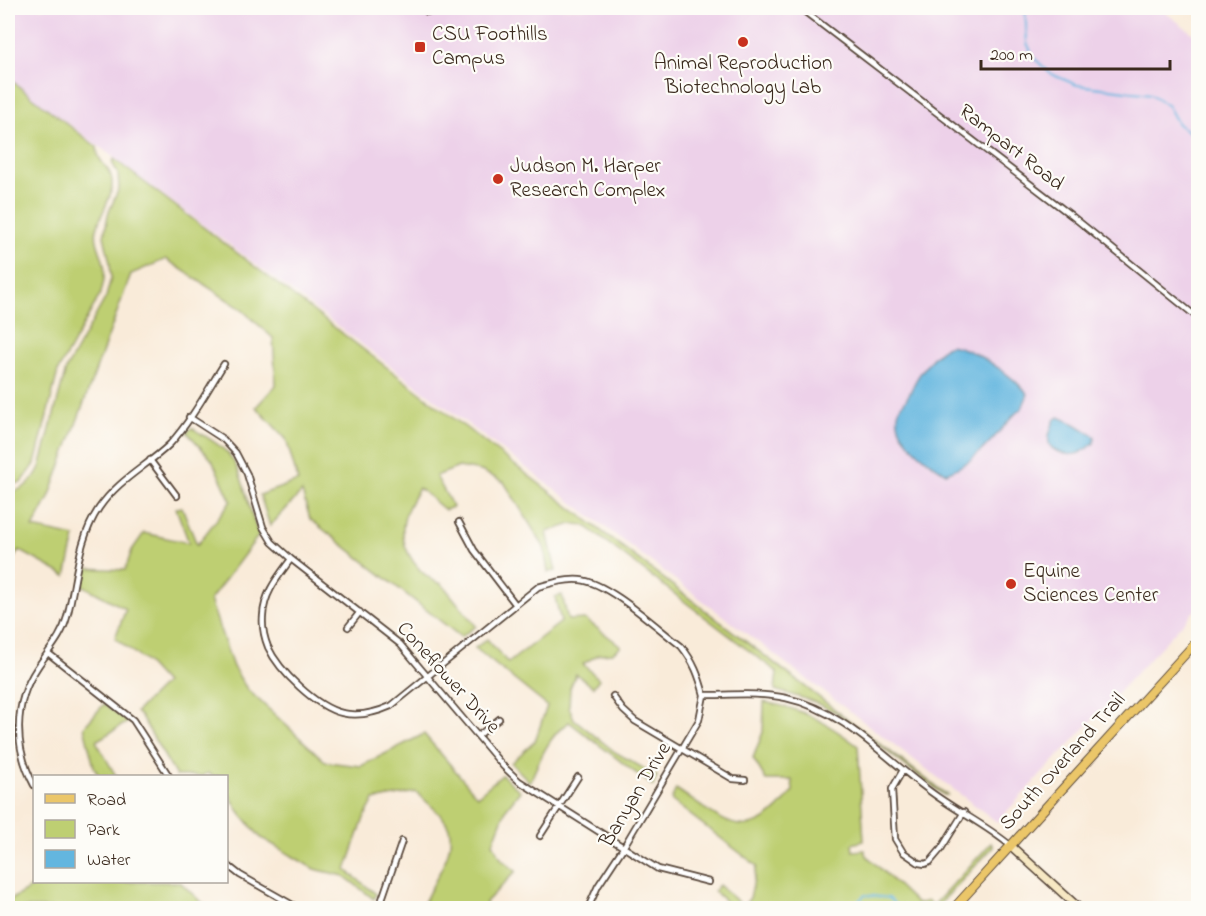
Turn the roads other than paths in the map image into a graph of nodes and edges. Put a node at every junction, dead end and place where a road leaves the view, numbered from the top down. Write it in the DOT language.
graph roads {
  1 [pos="438,8"];
  2 [pos="800,8"];
  3 [pos="427,12"];
  4 [pos="1198,318"];
  5 [pos="224,364"];
  6 [pos="189,417"];
  7 [pos="150,460"];
  8 [pos="177,496"];
  9 [pos="459,522"];
  10 [pos="291,559"];
  11 [pos="516,605"];
  12 [pos="360,612"];
  13 [pos="348,627"];
  14 [pos="1198,640"];
  15 [pos="48,653"];
  16 [pos="428,676"];
  17 [pos="704,695"];
  18 [pos="613,696"];
  19 [pos="499,719"];
  20 [pos="478,736"];
  21 [pos="682,750"];
  22 [pos="903,770"];
  23 [pos="167,775"];
  24 [pos="579,777"];
  25 [pos="745,780"];
  26 [pos="33,783"];
  27 [pos="560,808"];
  28 [pos="964,812"];
  29 [pos="540,836"];
  30 [pos="402,841"];
  31 [pos="1011,846"];
  32 [pos="623,848"];
  33 [pos="228,866"];
  34 [pos="709,882"];
  35 [pos="286,905"];
  36 [pos="298,909"];
  37 [pos="379,909"];
  38 [pos="588,909"];
  39 [pos="954,909"];
  40 [pos="1079,909"];
  1 -- 3 [label="street"];
  2 -- 4 [label="street, Rampart Road"];
  5 -- 6 [label="street"];
  6 -- 7 [label="street"];
  6 -- 10 [label="street, Coneflower Drive"];
  7 -- 8 [label="street"];
  7 -- 15 [label="street"];
  9 -- 11 [label="street"];
  10 -- 12 [label="street, Coneflower Drive"];
  10 -- 16 [label="street"];
  11 -- 16 [label="street"];
  11 -- 17 [label="street"];
  12 -- 13 [label="street"];
  12 -- 16 [label="street, Coneflower Drive"];
  14 -- 31 [label="main road, South Overland Trail"];
  15 -- 23 [label="street"];
  15 -- 26 [label="street"];
  16 -- 20 [label="street, Coneflower Drive"];
  17 -- 21 [label="street, Banyan Drive"];
  17 -- 22 [label="street"];
  18 -- 21 [label="street"];
  19 -- 20 [label="street"];
  20 -- 27 [label="street, Coneflower Drive"];
  21 -- 25 [label="street"];
  21 -- 32 [label="street, Banyan Drive"];
  22 -- 28 [label="street"];
  22 -- 28 [label="street"];
  24 -- 27 [label="street"];
  27 -- 29 [label="street"];
  27 -- 32 [label="street, Coneflower Drive"];
  28 -- 31 [label="street"];
  30 -- 37 [label="street"];
  31 -- 39 [label="main road, South Overland Trail"];
  31 -- 40 [label="main road"];
  32 -- 34 [label="street, Coneflower Drive"];
  32 -- 38 [label="street, Banyan Drive"];
  33 -- 35 [label="street"];
  35 -- 36 [label="street"];
}
